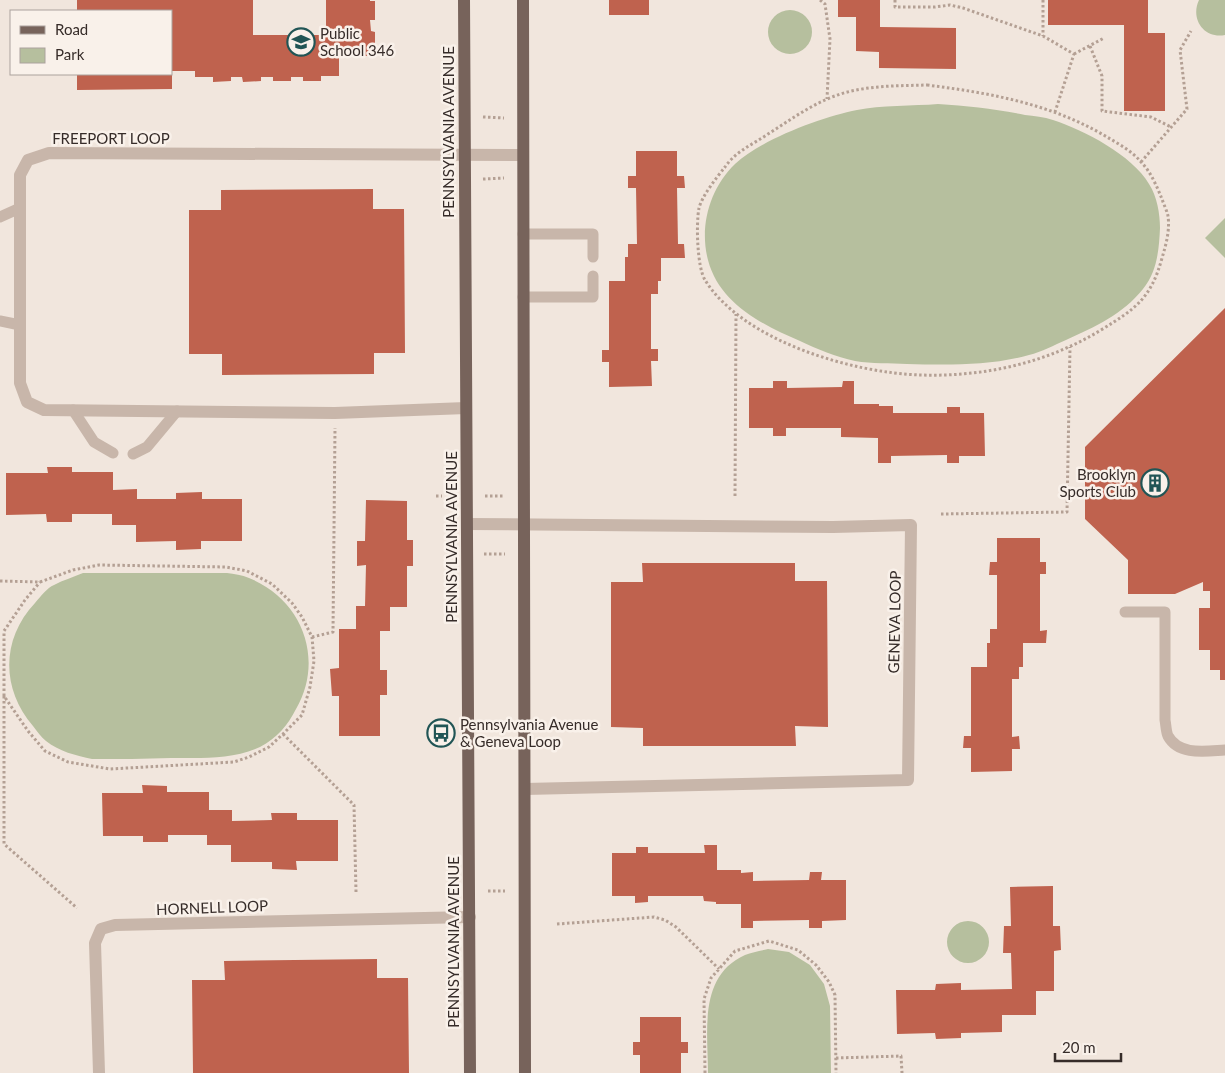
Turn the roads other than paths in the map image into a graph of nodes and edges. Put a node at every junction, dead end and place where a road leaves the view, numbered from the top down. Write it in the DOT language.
graph roads {
  1 [pos="464,0"];
  2 [pos="523,0"];
  3 [pos="465,155"];
  4 [pos="522,155"];
  5 [pos="20,208"];
  6 [pos="0,217"];
  7 [pos="523,234"];
  8 [pos="593,257"];
  9 [pos="593,276"];
  10 [pos="523,297"];
  11 [pos="0,321"];
  12 [pos="20,326"];
  13 [pos="466,408"];
  14 [pos="73,410"];
  15 [pos="177,411"];
  16 [pos="113,453"];
  17 [pos="134,454"];
  18 [pos="467,524"];
  19 [pos="524,524"];
  20 [pos="1125,612"];
  21 [pos="1225,750"];
  22 [pos="525,788"];
  23 [pos="470,917"];
  24 [pos="99,1073"];
  25 [pos="470,1073"];
  26 [pos="525,1073"];
  1 -- 3 [label="main road, PENNSYLVANIA AVENUE"];
  2 -- 4 [label="main road"];
  3 -- 4 [label="street, FREEPORT LOOP"];
  3 -- 5 [label="street, FREEPORT LOOP"];
  3 -- 13 [label="main road, PENNSYLVANIA AVENUE"];
  4 -- 7 [label="main road"];
  5 -- 6 [label="lane"];
  5 -- 12 [label="street, FREEPORT LOOP"];
  7 -- 8 [label="lane"];
  7 -- 10 [label="main road"];
  9 -- 10 [label="lane"];
  10 -- 19 [label="main road"];
  11 -- 12 [label="lane"];
  12 -- 14 [label="street, FREEPORT LOOP"];
  13 -- 15 [label="street, FREEPORT LOOP"];
  13 -- 18 [label="main road, PENNSYLVANIA AVENUE"];
  14 -- 15 [label="street, FREEPORT LOOP"];
  14 -- 16 [label="lane"];
  15 -- 17 [label="lane"];
  18 -- 19 [label="street, GENEVA LOOP"];
  18 -- 23 [label="main road, PENNSYLVANIA AVENUE"];
  19 -- 22 [label="main road"];
  19 -- 22 [label="street, GENEVA LOOP"];
  20 -- 21 [label="lane"];
  22 -- 26 [label="main road"];
  23 -- 24 [label="street, HORNELL LOOP"];
  23 -- 25 [label="main road, PENNSYLVANIA AVENUE"];
}
